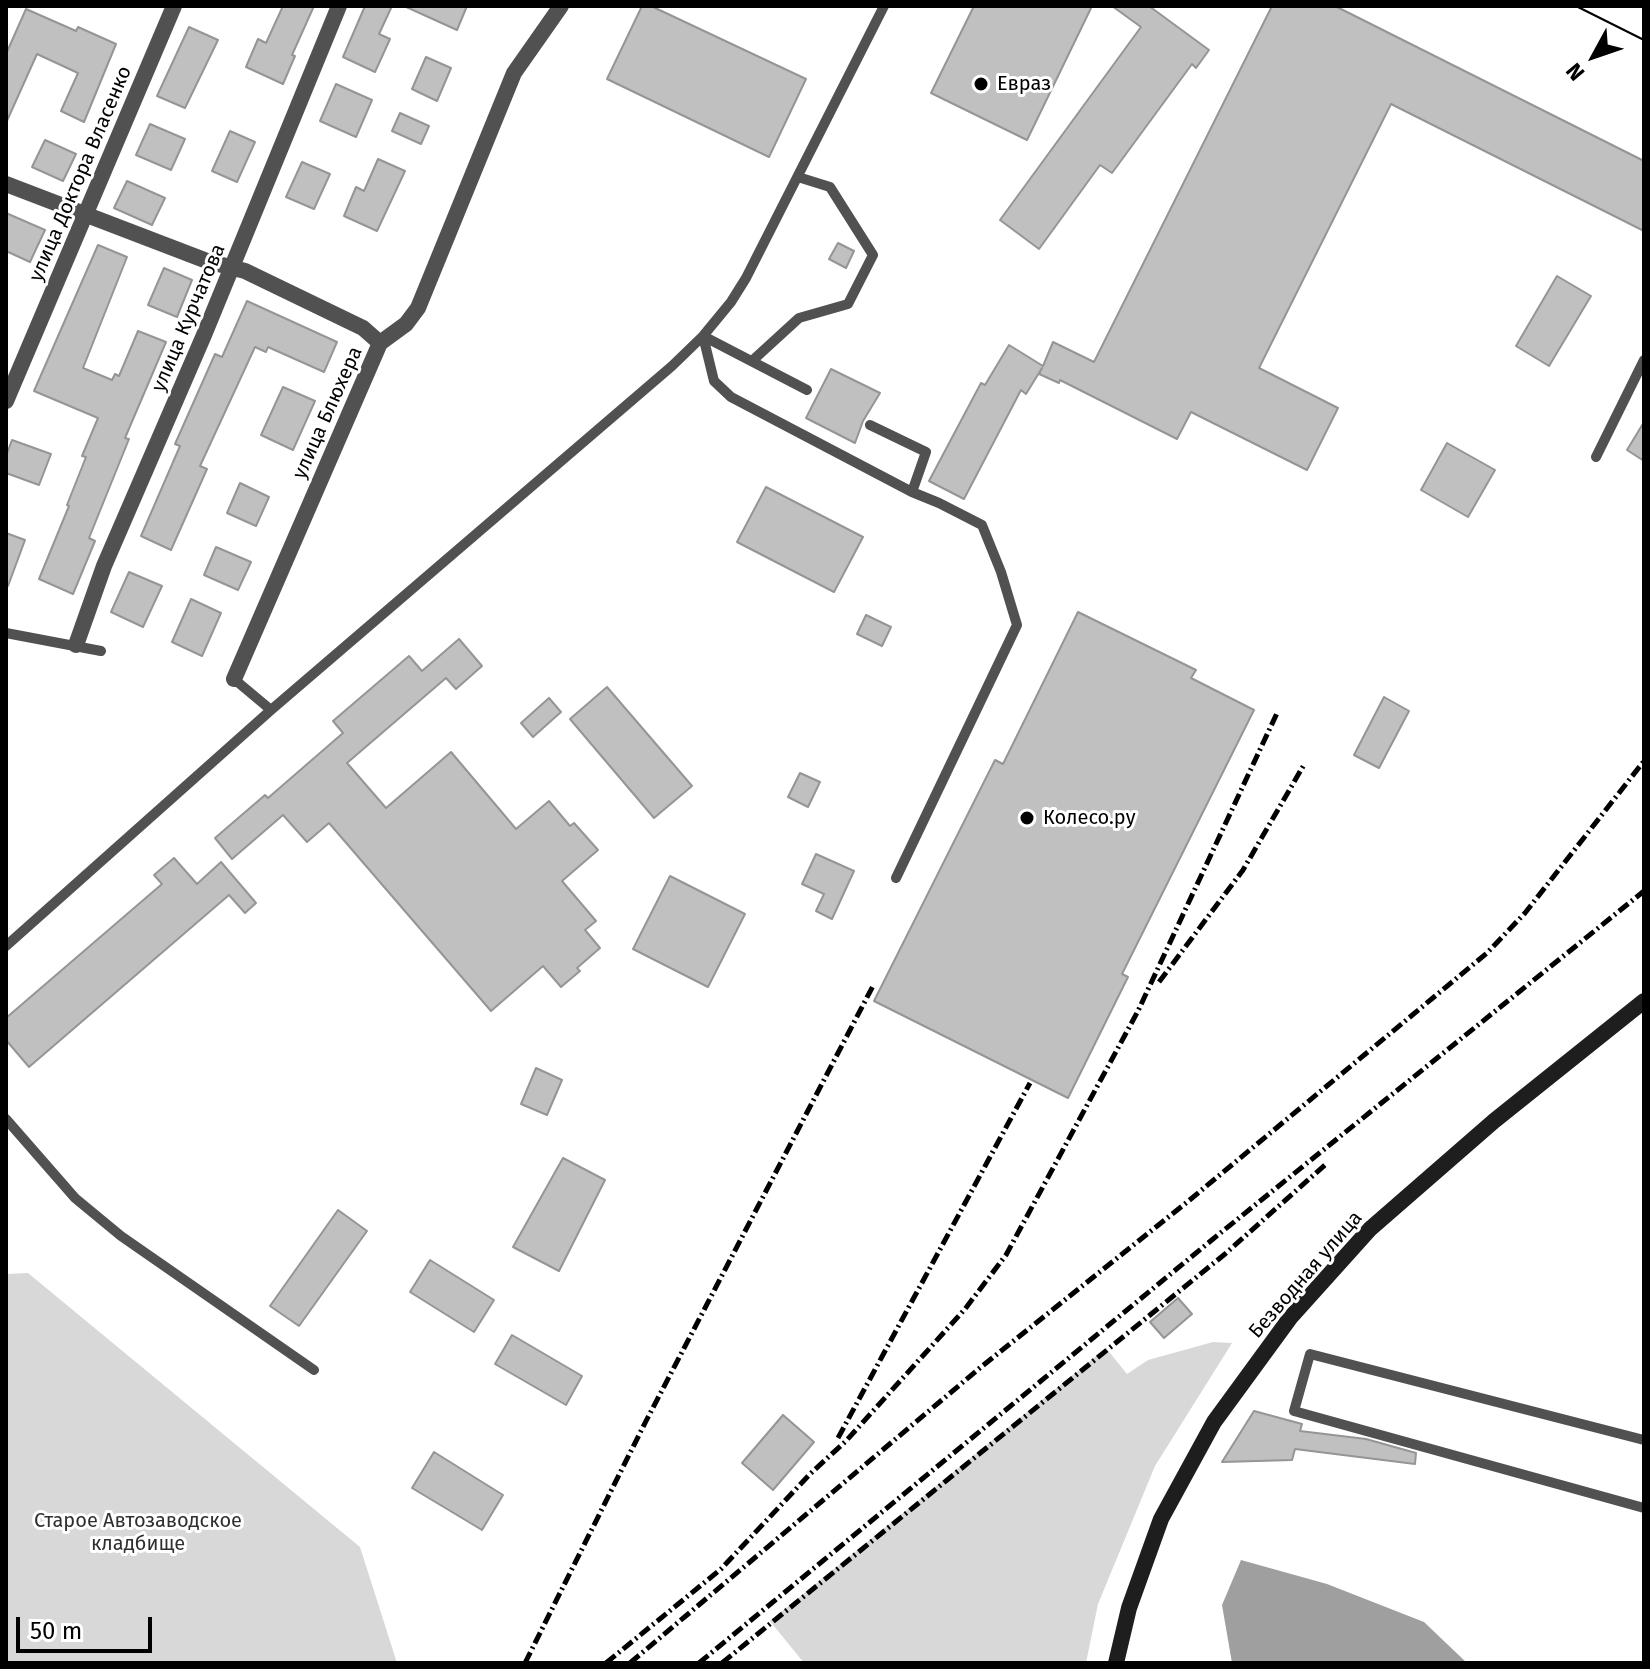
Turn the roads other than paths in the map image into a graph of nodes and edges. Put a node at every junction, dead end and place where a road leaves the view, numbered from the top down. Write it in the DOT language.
graph roads {
  1 [pos="174,6"];
  2 [pos="339,6"];
  3 [pos="561,6"];
  4 [pos="884,6"];
  5 [pos="798,177"];
  6 [pos="6,184"];
  7 [pos="85,216"];
  8 [pos="232,266"];
  9 [pos="703,336"];
  10 [pos="380,343"];
  11 [pos="1644,360"];
  12 [pos="752,361"];
  13 [pos="807,390"];
  14 [pos="6,401"];
  15 [pos="870,425"];
  16 [pos="1596,457"];
  17 [pos="912,492"];
  18 [pos="6,633"];
  19 [pos="76,645"];
  20 [pos="101,651"];
  21 [pos="234,679"];
  22 [pos="271,710"];
  23 [pos="896,878"];
  24 [pos="6,946"];
  25 [pos="1644,1001"];
  26 [pos="6,1119"];
  27 [pos="314,1370"];
  28 [pos="1644,1440"];
  29 [pos="1644,1508"];
  30 [pos="1116,1663"];
  1 -- 7 [label="street, улица Доктора Власенко"];
  2 -- 8 [label="street, улица Курчатова"];
  3 -- 10 [label="street, улица Блюхера"];
  4 -- 5 [label="lane"];
  5 -- 9 [label="lane"];
  5 -- 12 [label="lane"];
  6 -- 7 [label="street"];
  7 -- 8 [label="street"];
  7 -- 14 [label="street, улица Доктора Власенко"];
  8 -- 10 [label="street"];
  8 -- 19 [label="street, улица Курчатова"];
  9 -- 12 [label="lane"];
  9 -- 17 [label="lane"];
  9 -- 22 [label="lane"];
  10 -- 21 [label="street, улица Блюхера"];
  11 -- 16 [label="lane"];
  12 -- 13 [label="lane"];
  15 -- 17 [label="lane"];
  17 -- 23 [label="lane"];
  18 -- 19 [label="lane"];
  19 -- 20 [label="lane"];
  21 -- 22 [label="lane, улица Блюхера"];
  22 -- 24 [label="lane"];
  25 -- 30 [label="main road, Безводная улица"];
  26 -- 27 [label="lane"];
  28 -- 29 [label="lane"];
}
